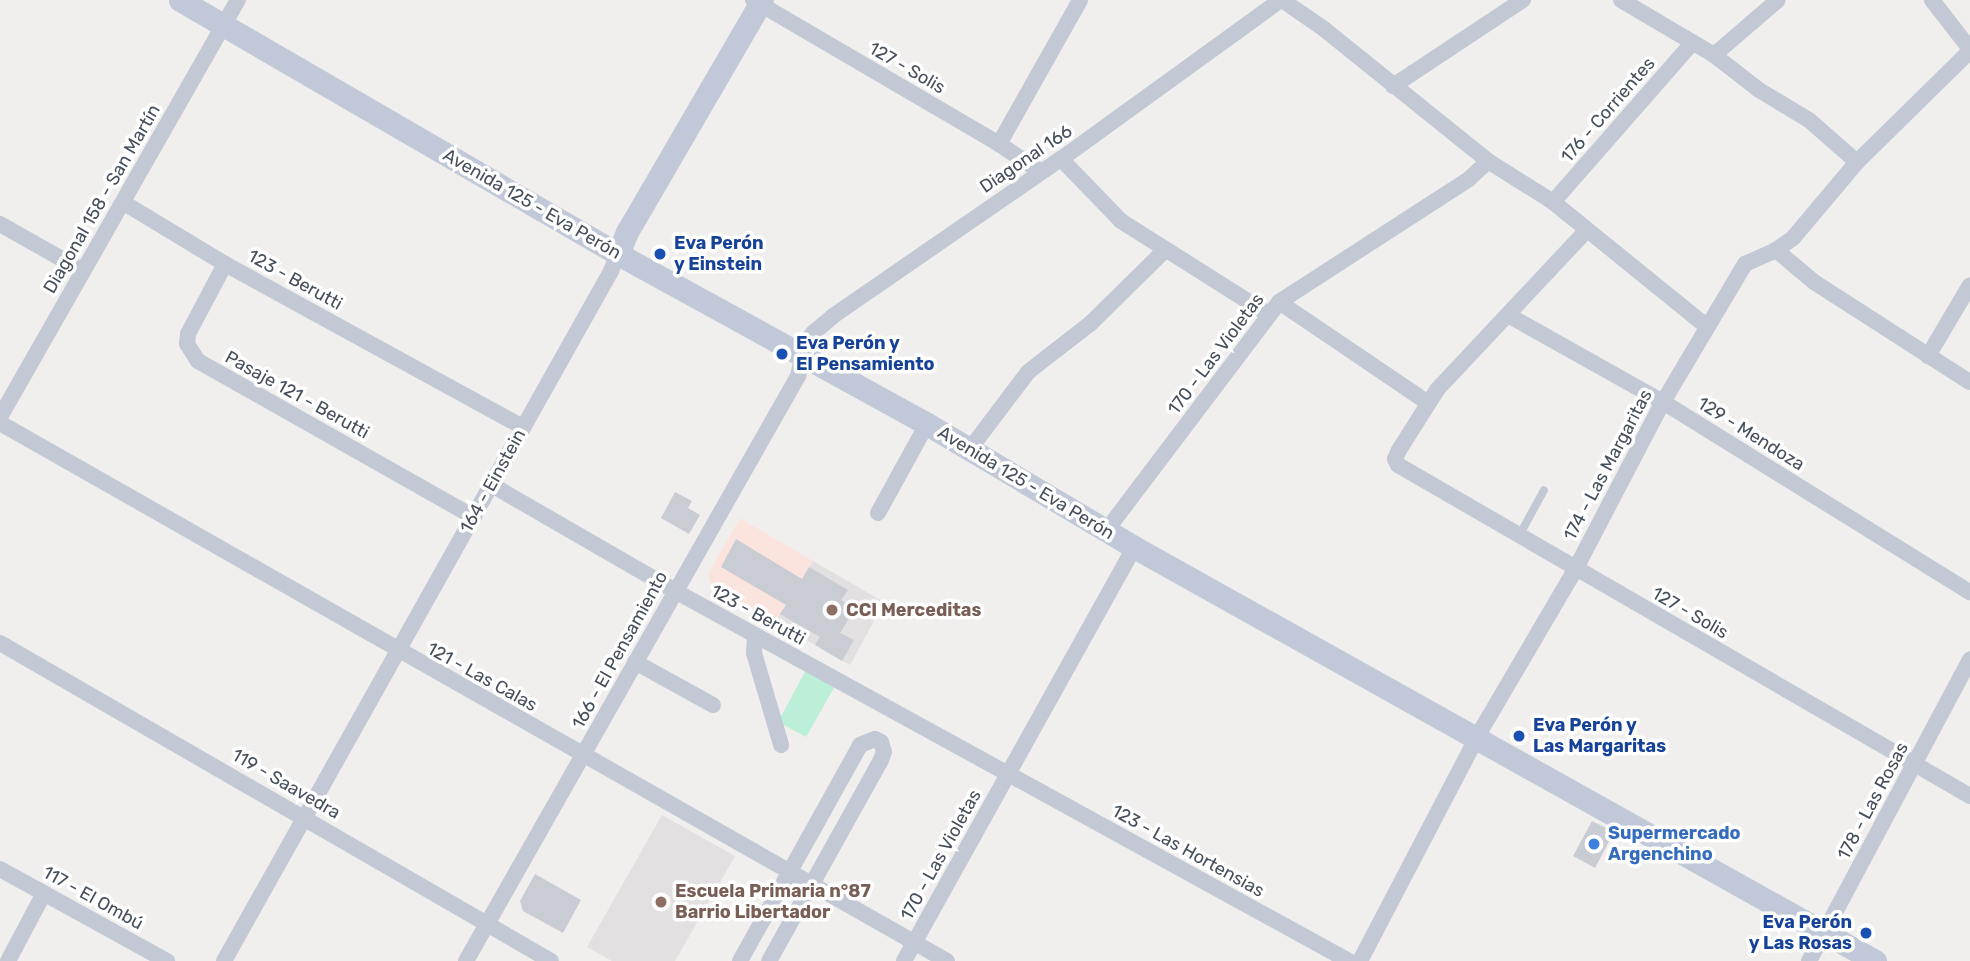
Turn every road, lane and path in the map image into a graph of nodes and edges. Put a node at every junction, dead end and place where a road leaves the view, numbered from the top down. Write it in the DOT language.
graph roads {
  1 [pos="180,0"];
  2 [pos="238,0"];
  3 [pos="1080,0"];
  4 [pos="1281,0"];
  5 [pos="1523,0"];
  6 [pos="1622,0"];
  7 [pos="1778,0"];
  8 [pos="1933,0"];
  9 [pos="758,1"];
  10 [pos="223,25"];
  11 [pos="1692,43"];
  12 [pos="1970,50"];
  13 [pos="1714,55"];
  14 [pos="1393,86"];
  15 [pos="999,144"];
  16 [pos="1062,159"];
  17 [pos="1488,161"];
  18 [pos="1857,162"];
  19 [pos="1041,172"];
  20 [pos="1553,202"];
  21 [pos="124,204"];
  22 [pos="0,224"];
  23 [pos="1587,230"];
  24 [pos="1165,250"];
  25 [pos="1776,250"];
  26 [pos="618,254"];
  27 [pos="225,264"];
  28 [pos="83,271"];
  29 [pos="1970,285"];
  30 [pos="1274,308"];
  31 [pos="1508,315"];
  32 [pos="1706,326"];
  33 [pos="802,356"];
  34 [pos="1928,356"];
  35 [pos="1970,382"];
  36 [pos="1428,402"];
  37 [pos="1663,402"];
  38 [pos="0,417"];
  39 [pos="0,423"];
  40 [pos="927,424"];
  41 [pos="523,427"];
  42 [pos="970,449"];
  43 [pos="490,484"];
  44 [pos="1544,491"];
  45 [pos="878,513"];
  46 [pos="474,517"];
  47 [pos="1106,531"];
  48 [pos="1520,536"];
  49 [pos="1134,547"];
  50 [pos="1575,570"];
  51 [pos="675,591"];
  52 [pos="1970,592"];
  53 [pos="755,635"];
  54 [pos="0,643"];
  55 [pos="397,651"];
  56 [pos="1970,659"];
  57 [pos="635,662"];
  58 [pos="713,705"];
  59 [pos="1477,737"];
  60 [pos="781,745"];
  61 [pos="583,755"];
  62 [pos="1916,764"];
  63 [pos="1008,776"];
  64 [pos="1970,796"];
  65 [pos="304,817"];
  66 [pos="0,869"];
  67 [pos="790,873"];
  68 [pos="811,886"];
  69 [pos="44,893"];
  70 [pos="486,925"];
  71 [pos="1825,932"];
  72 [pos="914,943"];
  73 [pos="8,961"];
  74 [pos="167,961"];
  75 [pos="224,961"];
  76 [pos="466,961"];
  77 [pos="551,961"];
  78 [pos="740,961"];
  79 [pos="769,961"];
  80 [pos="904,961"];
  81 [pos="947,961"];
  82 [pos="1349,961"];
  83 [pos="1360,961"];
  84 [pos="1809,961"];
  85 [pos="1875,961"];
  1 -- 10 [label="street, Avenida 125 - Eva Perón"];
  2 -- 10 [label="street, Diagonal 158 - San Martín"];
  3 -- 15 [label="street"];
  4 -- 14 [label="street"];
  4 -- 16 [label="street, Diagonal 166"];
  5 -- 14 [label="street"];
  6 -- 11 [label="street"];
  7 -- 13 [label="street"];
  8 -- 12 [label="street"];
  9 -- 15 [label="street, 127 - Solis"];
  9 -- 26 [label="street, 164 - Einstein"];
  10 -- 21 [label="street, Diagonal 158 - San Martín"];
  10 -- 26 [label="street, Avenida 125 - Eva Perón"];
  11 -- 13 [label="street"];
  11 -- 20 [label="street, 176 - Corrientes"];
  12 -- 18 [label="street, 174 - Las Margaritas"];
  13 -- 18 [label="street"];
  14 -- 17 [label="street"];
  15 -- 19 [label="street, 127 - Solis"];
  16 -- 19 [label="street, Diagonal 166"];
  16 -- 24 [label="street"];
  17 -- 20 [label="street"];
  17 -- 30 [label="street, 170 - Las Violetas"];
  18 -- 25 [label="street, 174 - Las Margaritas"];
  19 -- 33 [label="street, Diagonal 166"];
  20 -- 23 [label="street"];
  21 -- 27 [label="street, 123 - Berutti"];
  21 -- 28 [label="street, Diagonal 158 - San Martín"];
  22 -- 28 [label="street"];
  23 -- 31 [label="street"];
  23 -- 32 [label="street"];
  24 -- 30 [label="street"];
  24 -- 42 [label="street"];
  25 -- 32 [label="street, 174 - Las Margaritas"];
  25 -- 34 [label="street"];
  26 -- 33 [label="street, Avenida 125 - Eva Perón"];
  26 -- 41 [label="street, 164 - Einstein"];
  27 -- 41 [label="street, 123 - Berutti"];
  27 -- 46 [label="street, Pasaje 121 - Berutti"];
  28 -- 38 [label="street, Diagonal 158 - San Martín"];
  29 -- 34 [label="street"];
  30 -- 36 [label="street"];
  30 -- 47 [label="street, 170 - Las Violetas"];
  31 -- 36 [label="street"];
  31 -- 37 [label="street, 129 - Mendoza"];
  32 -- 37 [label="street, 174 - Las Margaritas"];
  33 -- 40 [label="street, Avenida 125 - Eva Perón"];
  33 -- 51 [label="street, 166 - El Pensamiento"];
  34 -- 35 [label="street"];
  36 -- 48 [label="street, 127 - Solis"];
  37 -- 50 [label="street, 174 - Las Margaritas"];
  37 -- 52 [label="street, 129 - Mendoza"];
  39 -- 55 [label="street, 121 - Las Calas"];
  40 -- 42 [label="street, Avenida 125 - Eva Perón"];
  40 -- 45 [label="street"];
  41 -- 43 [label="street, 164 - Einstein"];
  42 -- 47 [label="street, Avenida 125 - Eva Perón"];
  43 -- 46 [label="street, 164 - Einstein"];
  43 -- 51 [label="street, 123 - Berutti"];
  44 -- 48 [label="lane"];
  46 -- 55 [label="street, 164 - Einstein"];
  47 -- 49 [label="street, Avenida 125 - Eva Perón"];
  48 -- 50 [label="street, 127 - Solis"];
  49 -- 59 [label="street, Avenida 125 - Eva Perón"];
  49 -- 63 [label="street, 170 - Las Violetas"];
  50 -- 59 [label="street, 174 - Las Margaritas"];
  50 -- 62 [label="street, 127 - Solis"];
  51 -- 53 [label="street, 123 - Berutti"];
  51 -- 57 [label="street, 166 - El Pensamiento"];
  53 -- 60 [label="street"];
  53 -- 63 [label="street, 123 - Berutti"];
  54 -- 65 [label="street, 119 - Saavedra"];
  55 -- 61 [label="street, 121 - Las Calas"];
  55 -- 65 [label="street, 164 - Einstein"];
  56 -- 62 [label="street, 178 - Las Rosas"];
  57 -- 58 [label="street"];
  57 -- 61 [label="street, 166 - El Pensamiento"];
  59 -- 71 [label="street, Avenida 125 - Eva Perón"];
  59 -- 83 [label="street, 174 - Las Margaritas"];
  61 -- 67 [label="street, 121 - Las Calas"];
  61 -- 70 [label="street, 166 - El Pensamiento"];
  62 -- 64 [label="street, 127 - Solis"];
  62 -- 71 [label="street, 178 - Las Rosas"];
  63 -- 72 [label="street, 170 - Las Violetas"];
  63 -- 82 [label="street, 123 - Las Hortensias"];
  65 -- 70 [label="street, 119 - Saavedra"];
  65 -- 75 [label="street, 164 - Einstein"];
  66 -- 69 [label="street, 117 - El Ombú"];
  67 -- 68 [label="street, 121 - Las Calas"];
  67 -- 68 [label="street"];
  67 -- 78 [label="street"];
  68 -- 72 [label="street, 121 - Las Calas"];
  68 -- 79 [label="street"];
  69 -- 73 [label="street"];
  69 -- 74 [label="street, 117 - El Ombú"];
  70 -- 76 [label="street, 166 - El Pensamiento"];
  70 -- 77 [label="street, 119 - Saavedra"];
  71 -- 84 [label="street, 178 - Las Rosas"];
  71 -- 85 [label="street, Avenida 125 - Eva Perón"];
  72 -- 80 [label="street, 170 - Las Violetas"];
  72 -- 81 [label="street, 121 - Las Calas"];
}
